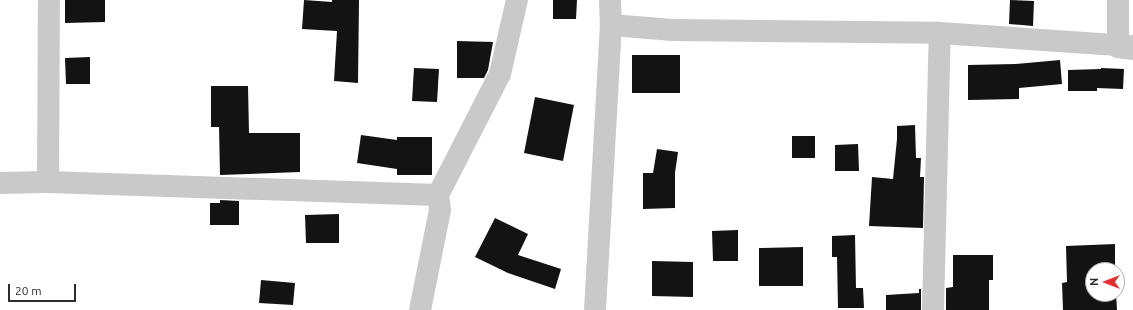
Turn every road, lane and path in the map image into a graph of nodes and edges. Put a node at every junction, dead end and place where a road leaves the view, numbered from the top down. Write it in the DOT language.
graph roads {
  1 [pos="48,0"];
  2 [pos="517,0"];
  3 [pos="610,0"];
  4 [pos="1118,0"];
  5 [pos="611,25"];
  6 [pos="940,33"];
  7 [pos="1128,47"];
  8 [pos="48,182"];
  9 [pos="0,183"];
  10 [pos="438,195"];
  11 [pos="420,310"];
  12 [pos="595,310"];
  13 [pos="933,310"];
  1 -- 8 [label="street"];
  2 -- 10 [label="street"];
  3 -- 5 [label="street"];
  4 -- 7 [label="street"];
  5 -- 6 [label="street"];
  5 -- 12 [label="street"];
  6 -- 7 [label="street"];
  6 -- 13 [label="street"];
  8 -- 9 [label="street"];
  8 -- 10 [label="street"];
  10 -- 11 [label="street"];
}
